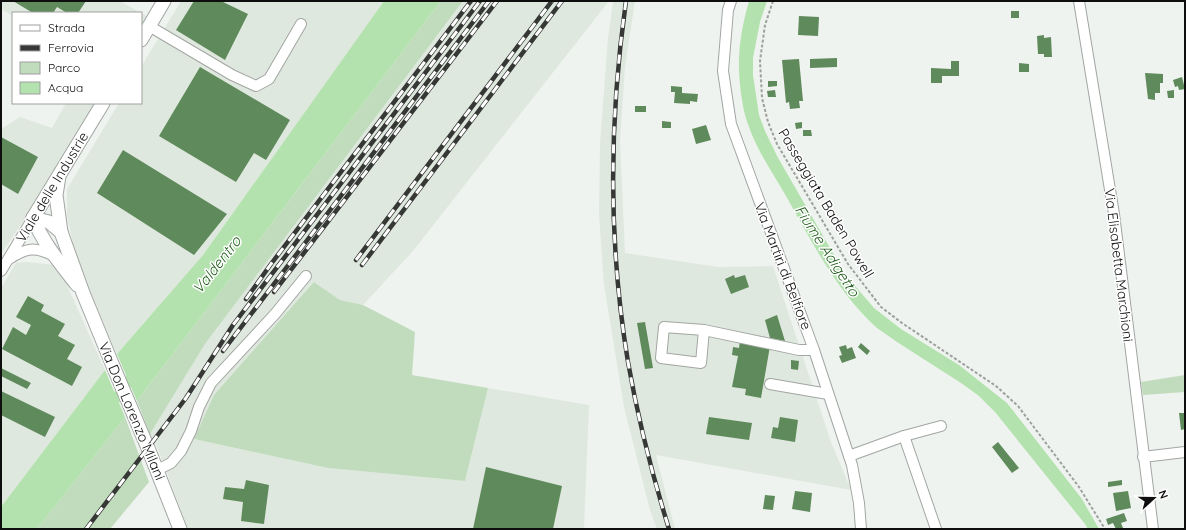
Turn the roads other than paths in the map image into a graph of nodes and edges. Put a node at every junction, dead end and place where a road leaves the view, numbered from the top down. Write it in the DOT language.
graph roads {
  1 [pos="164,1"];
  2 [pos="731,1"];
  3 [pos="1079,1"];
  4 [pos="301,24"];
  5 [pos="149,26"];
  6 [pos="142,38"];
  7 [pos="102,104"];
  8 [pos="59,176"];
  9 [pos="33,218"];
  10 [pos="61,232"];
  11 [pos="54,256"];
  12 [pos="7,260"];
  13 [pos="1,271"];
  14 [pos="306,276"];
  15 [pos="83,293"];
  16 [pos="704,330"];
  17 [pos="814,350"];
  18 [pos="770,384"];
  19 [pos="828,394"];
  20 [pos="941,426"];
  21 [pos="904,436"];
  22 [pos="1185,452"];
  23 [pos="849,456"];
  24 [pos="1143,457"];
  25 [pos="157,470"];
  26 [pos="180,529"];
  27 [pos="861,529"];
  28 [pos="936,529"];
  29 [pos="1153,529"];
  1 -- 5 [label="main road"];
  2 -- 17 [label="street, Via Martiri di Belfiore"];
  3 -- 24 [label="street, Via Elisabetta Marchioni"];
  4 -- 5 [label="street"];
  5 -- 6 [label="main road"];
  7 -- 8 [label="main road, Viale delle Industrie"];
  8 -- 9 [label="main road, Viale delle Industrie"];
  8 -- 10 [label="main road, Via Don Lorenzo Milani"];
  9 -- 10 [label="main road"];
  9 -- 11 [label="main road, Via Don Lorenzo Milani"];
  9 -- 12 [label="street, Viale delle Industrie"];
  10 -- 15 [label="main road, Via Don Lorenzo Milani"];
  11 -- 12 [label="street"];
  11 -- 15 [label="main road, Via Don Lorenzo Milani"];
  12 -- 13 [label="street, Viale delle Industrie"];
  14 -- 25 [label="street"];
  15 -- 25 [label="main road, Via Don Lorenzo Milani"];
  16 -- 16 [label="street"];
  16 -- 17 [label="street"];
  17 -- 19 [label="street, Via Martiri di Belfiore"];
  18 -- 19 [label="street"];
  19 -- 23 [label="street, Via Martiri di Belfiore"];
  20 -- 21 [label="street"];
  21 -- 23 [label="street"];
  21 -- 28 [label="street"];
  22 -- 24 [label="street"];
  23 -- 27 [label="street, Via Martiri di Belfiore"];
  24 -- 29 [label="street, Via Elisabetta Marchioni"];
  25 -- 26 [label="main road, Via Don Lorenzo Milani"];
}
